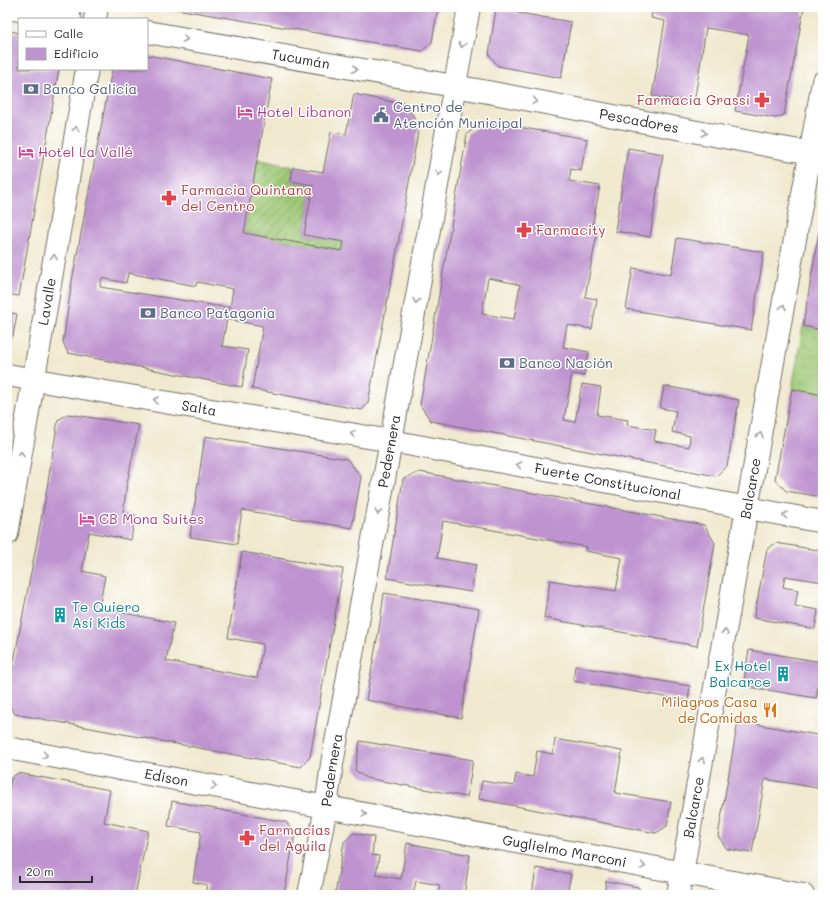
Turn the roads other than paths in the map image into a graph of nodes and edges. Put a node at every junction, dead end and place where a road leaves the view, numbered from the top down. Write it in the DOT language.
graph roads {
  1 [pos="97,7"];
  2 [pos="469,7"];
  3 [pos="7,8"];
  4 [pos="64,18"];
  5 [pos="95,18"];
  6 [pos="148,32"];
  7 [pos="87,70"];
  8 [pos="823,82"];
  9 [pos="455,86"];
  10 [pos="817,154"];
  11 [pos="7,375"];
  12 [pos="33,380"];
  13 [pos="391,441"];
  14 [pos="747,508"];
  15 [pos="823,522"];
  16 [pos="7,534"];
  17 [pos="7,748"];
  18 [pos="326,807"];
  19 [pos="681,873"];
  20 [pos="309,895"];
  21 [pos="678,895"];
  22 [pos="803,895"];
  1 -- 5 [label="street"];
  2 -- 9 [label="street, Pedernera, one-way"];
  3 -- 4 [label="street"];
  6 -- 9 [label="street, Tucumán, one-way"];
  12 -- 7 [label="street, Lavalle, one-way"];
  8 -- 10 [label="street, Balcarce"];
  9 -- 10 [label="street, Pescadores, one-way"];
  9 -- 13 [label="street, Pedernera, one-way"];
  14 -- 10 [label="street, Balcarce, one-way"];
  11 -- 12 [label="street, Salta"];
  13 -- 12 [label="street, Salta, one-way"];
  16 -- 12 [label="street, Lavalle, one-way"];
  14 -- 13 [label="street, Fuerte Constitucional, one-way"];
  13 -- 18 [label="street, Pedernera, one-way"];
  15 -- 14 [label="street, Fuerte Constitucional, one-way"];
  19 -- 14 [label="street, Balcarce, one-way"];
  17 -- 18 [label="street, Edison, one-way"];
  18 -- 19 [label="street, Guglielmo Marconi, one-way"];
  18 -- 20 [label="street, Pedernera"];
  19 -- 21 [label="street, Balcarce"];
  19 -- 22 [label="street, Guglielmo Marconi"];
}
